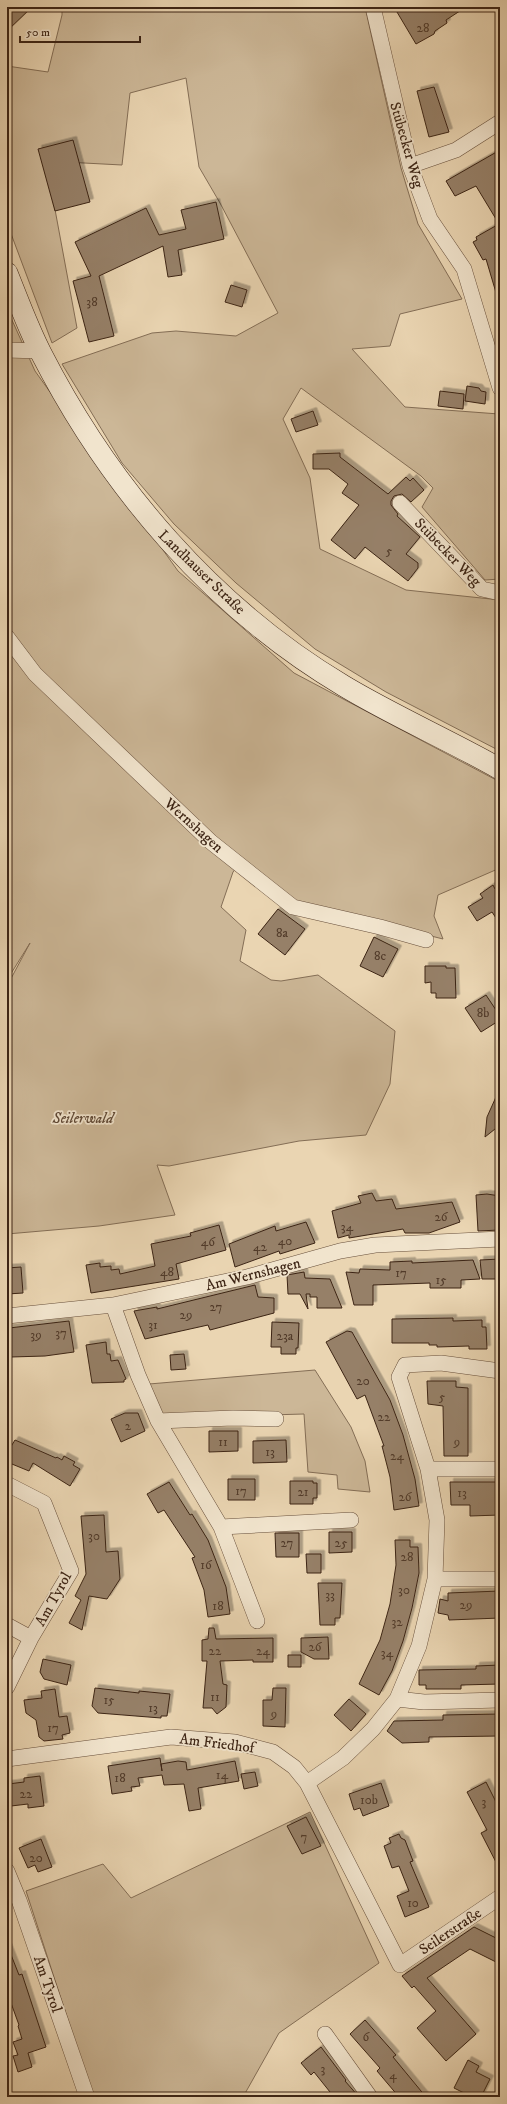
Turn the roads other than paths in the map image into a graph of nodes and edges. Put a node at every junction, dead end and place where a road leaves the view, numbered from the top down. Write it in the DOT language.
graph roads {
  1 [pos="373,7"];
  2 [pos="500,122"];
  3 [pos="410,166"];
  4 [pos="7,274"];
  5 [pos="7,350"];
  6 [pos="40,351"];
  7 [pos="500,388"];
  8 [pos="400,503"];
  9 [pos="500,593"];
  10 [pos="7,638"];
  11 [pos="500,769"];
  12 [pos="426,940"];
  13 [pos="500,1239"];
  14 [pos="113,1306"];
  15 [pos="7,1316"];
  16 [pos="500,1371"];
  17 [pos="276,1419"];
  18 [pos="158,1421"];
  19 [pos="428,1469"];
  20 [pos="500,1469"];
  21 [pos="7,1484"];
  22 [pos="351,1520"];
  23 [pos="221,1527"];
  24 [pos="435,1579"];
  25 [pos="500,1579"];
  26 [pos="257,1621"];
  27 [pos="7,1625"];
  28 [pos="31,1638"];
  29 [pos="7,1687"];
  30 [pos="397,1699"];
  31 [pos="500,1700"];
  32 [pos="7,1759"];
  33 [pos="307,1783"];
  34 [pos="7,1871"];
  35 [pos="500,1897"];
  36 [pos="400,1965"];
  37 [pos="325,2034"];
  38 [pos="86,2097"];
  39 [pos="370,2097"];
  1 -- 3 [label="street, Stübecker Weg"];
  2 -- 3 [label="street"];
  3 -- 7 [label="street, Stübecker Weg"];
  4 -- 6 [label="street, Landhauser Straße"];
  5 -- 6 [label="street"];
  6 -- 11 [label="street, Landhauser Straße"];
  8 -- 9 [label="street, Stübecker Weg"];
  10 -- 12 [label="street, Wernshagen"];
  13 -- 14 [label="street, Am Wernshagen"];
  14 -- 15 [label="street, Am Wernshagen"];
  14 -- 18 [label="street"];
  16 -- 19 [label="street"];
  17 -- 18 [label="street"];
  18 -- 23 [label="street"];
  19 -- 20 [label="street"];
  19 -- 24 [label="street"];
  21 -- 28 [label="street, Am Tyrol"];
  22 -- 23 [label="street"];
  23 -- 26 [label="street"];
  24 -- 25 [label="street"];
  24 -- 30 [label="street"];
  27 -- 28 [label="street"];
  28 -- 29 [label="street, Am Tyrol"];
  30 -- 31 [label="street"];
  30 -- 33 [label="street"];
  32 -- 33 [label="street, Am Friedhof"];
  33 -- 36 [label="street, Am Friedhof"];
  34 -- 38 [label="street, Am Tyrol"];
  35 -- 36 [label="street, Seilerstraße"];
  37 -- 39 [label="street"];
}
